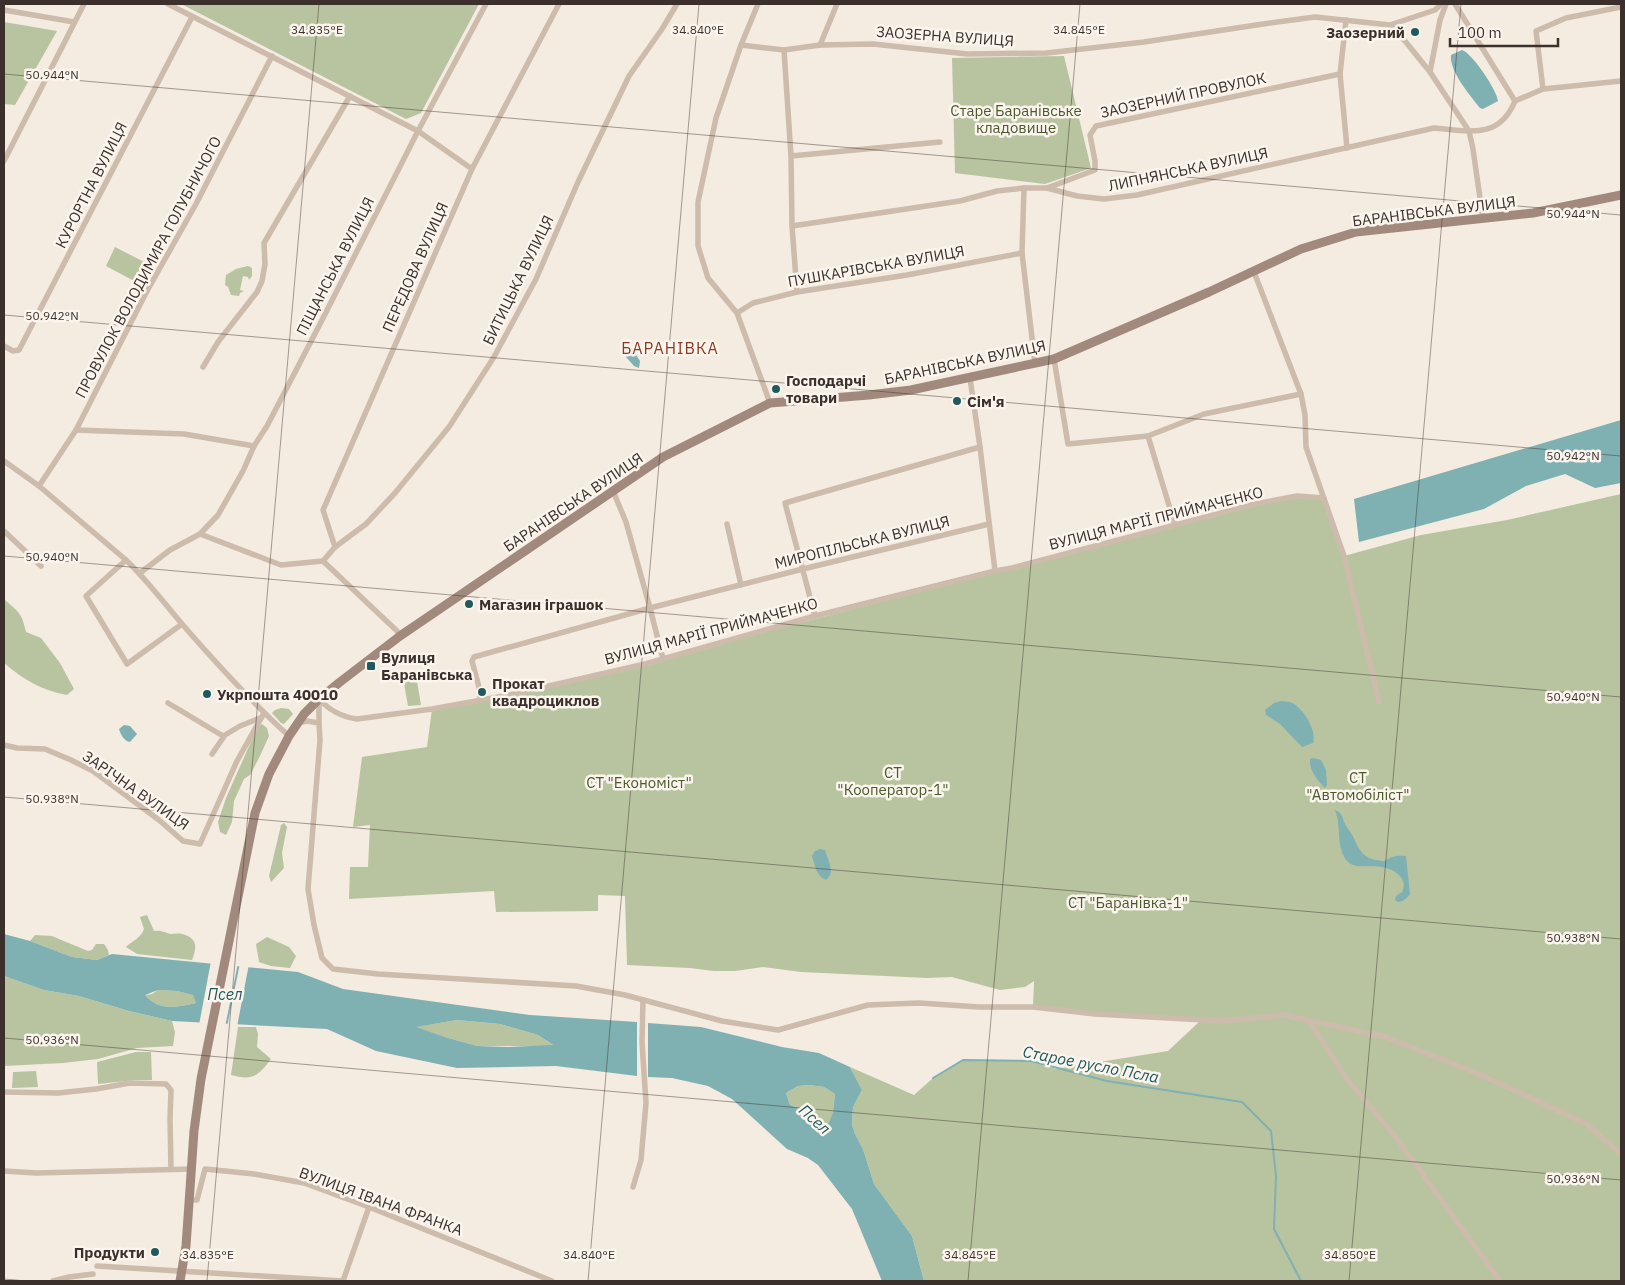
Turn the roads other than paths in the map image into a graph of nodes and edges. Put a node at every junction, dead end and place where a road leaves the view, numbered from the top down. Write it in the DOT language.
graph roads {
  1 [pos="84,4"];
  2 [pos="168,4"];
  3 [pos="486,4"];
  4 [pos="559,4"];
  5 [pos="677,4"];
  6 [pos="758,4"];
  7 [pos="837,4"];
  8 [pos="1441,4"];
  9 [pos="1446,4"];
  10 [pos="1455,4"];
  11 [pos="1621,7"];
  12 [pos="4,10"];
  13 [pos="192,17"];
  14 [pos="1346,20"];
  15 [pos="74,22"];
  16 [pos="1390,25"];
  17 [pos="820,45"];
  18 [pos="741,46"];
  19 [pos="784,50"];
  20 [pos="272,56"];
  21 [pos="1430,72"];
  22 [pos="1340,74"];
  23 [pos="1621,81"];
  24 [pos="1543,89"];
  25 [pos="350,96"];
  26 [pos="1516,101"];
  27 [pos="418,131"];
  28 [pos="1468,131"];
  29 [pos="940,142"];
  30 [pos="1347,148"];
  31 [pos="791,156"];
  32 [pos="4,161"];
  33 [pos="472,169"];
  34 [pos="1024,188"];
  35 [pos="1047,188"];
  36 [pos="1621,195"];
  37 [pos="1483,219"];
  38 [pos="792,226"];
  39 [pos="1022,253"];
  40 [pos="1254,272"];
  41 [pos="797,292"];
  42 [pos="737,313"];
  43 [pos="4,346"];
  44 [pos="1054,359"];
  45 [pos="1035,363"];
  46 [pos="203,367"];
  47 [pos="970,378"];
  48 [pos="1301,394"];
  49 [pos="770,403"];
  50 [pos="76,430"];
  51 [pos="1148,436"];
  52 [pos="254,446"];
  53 [pos="980,447"];
  54 [pos="4,461"];
  55 [pos="39,486"];
  56 [pos="613,491"];
  57 [pos="1324,498"];
  58 [pos="727,524"];
  59 [pos="989,524"];
  60 [pos="1175,525"];
  61 [pos="4,531"];
  62 [pos="200,534"];
  63 [pos="335,547"];
  64 [pos="126,560"];
  65 [pos="323,561"];
  66 [pos="41,566"];
  67 [pos="803,569"];
  68 [pos="995,571"];
  69 [pos="140,573"];
  70 [pos="741,585"];
  71 [pos="650,608"];
  72 [pos="815,616"];
  73 [pos="182,624"];
  74 [pos="400,636"];
  75 [pos="663,659"];
  76 [pos="319,699"];
  77 [pos="480,700"];
  78 [pos="1379,702"];
  79 [pos="168,703"];
  80 [pos="262,715"];
  81 [pos="298,723"];
  82 [pos="319,723"];
  83 [pos="223,736"];
  84 [pos="289,736"];
  85 [pos="4,745"];
  86 [pos="212,754"];
  87 [pos="643,1000"];
  88 [pos="1308,1020"];
  89 [pos="4,1092"];
  90 [pos="1621,1154"];
  91 [pos="171,1169"];
  92 [pos="192,1169"];
  93 [pos="4,1171"];
  94 [pos="633,1187"];
  95 [pos="190,1200"];
  96 [pos="369,1207"];
  97 [pos="97,1266"];
  98 [pos="182,1271"];
  99 [pos="93,1274"];
  100 [pos="54,1281"];
  101 [pos="180,1281"];
  102 [pos="343,1281"];
  103 [pos="552,1281"];
  104 [pos="1500,1281"];
  1 -- 15 [label="street"];
  2 -- 13 [label="street"];
  3 -- 27 [label="street, ПІЩАНСЬКА ВУЛИЦЯ"];
  4 -- 33 [label="street, ПЕРЕДОВА ВУЛИЦЯ"];
  5 -- 63 [label="street, БИТИЦЬКА ВУЛИЦЯ"];
  6 -- 18 [label="street"];
  7 -- 17 [label="street"];
  8 -- 16 [label="street, ЗАОЗЕРНА ВУЛИЦЯ"];
  9 -- 21 [label="street"];
  10 -- 26 [label="street"];
  11 -- 24 [label="street"];
  12 -- 15 [label="street"];
  13 -- 20 [label="street"];
  13 -- 43 [label="street, КУРОРТНА ВУЛИЦЯ"];
  14 -- 16 [label="street, ЗАОЗЕРНА ВУЛИЦЯ"];
  14 -- 17 [label="street, ЗАОЗЕРНА ВУЛИЦЯ"];
  14 -- 22 [label="street"];
  15 -- 32 [label="street"];
  16 -- 21 [label="street"];
  17 -- 19 [label="street, ЗАОЗЕРНА ВУЛИЦЯ"];
  18 -- 19 [label="street, ЗАОЗЕРНА ВУЛИЦЯ"];
  18 -- 42 [label="street"];
  19 -- 31 [label="street"];
  20 -- 25 [label="street"];
  20 -- 50 [label="street, ПРОВУЛОК ВОЛОДИМИРА ГОЛУБНИЧОГО"];
  21 -- 28 [label="street"];
  22 -- 30 [label="street"];
  22 -- 35 [label="street, ЗАОЗЕРНИЙ ПРОВУЛОК"];
  23 -- 24 [label="street"];
  24 -- 26 [label="street"];
  25 -- 27 [label="street"];
  25 -- 46 [label="street"];
  26 -- 28 [label="street, ЛИПНЯНСЬКА ВУЛИЦЯ"];
  27 -- 33 [label="street"];
  27 -- 52 [label="street, ПІЩАНСЬКА ВУЛИЦЯ"];
  28 -- 30 [label="street, ЛИПНЯНСЬКА ВУЛИЦЯ"];
  28 -- 37 [label="street"];
  29 -- 31 [label="street"];
  30 -- 35 [label="street, ЛИПНЯНСЬКА ВУЛИЦЯ"];
  31 -- 38 [label="street"];
  33 -- 63 [label="street, ПЕРЕДОВА ВУЛИЦЯ"];
  34 -- 35 [label="street, ЛИПНЯНСЬКА ВУЛИЦЯ"];
  34 -- 38 [label="street, ЛИПНЯНСЬКА ВУЛИЦЯ"];
  34 -- 39 [label="street"];
  36 -- 37 [label="main road, БАРАНІВСЬКА ВУЛИЦЯ"];
  37 -- 40 [label="main road, БАРАНІВСЬКА ВУЛИЦЯ"];
  38 -- 41 [label="street"];
  39 -- 41 [label="street, ПУШКАРІВСЬКА ВУЛИЦЯ"];
  39 -- 45 [label="street"];
  40 -- 44 [label="main road, БАРАНІВСЬКА ВУЛИЦЯ"];
  40 -- 48 [label="street"];
  41 -- 42 [label="street, ПУШКАРІВСЬКА ВУЛИЦЯ"];
  42 -- 49 [label="street"];
  44 -- 45 [label="main road, БАРАНІВСЬКА ВУЛИЦЯ"];
  44 -- 51 [label="street"];
  45 -- 47 [label="main road, БАРАНІВСЬКА ВУЛИЦЯ"];
  47 -- 49 [label="main road, БАРАНІВСЬКА ВУЛИЦЯ"];
  47 -- 53 [label="street"];
  48 -- 51 [label="street"];
  48 -- 57 [label="street"];
  49 -- 56 [label="main road, БАРАНІВСЬКА ВУЛИЦЯ"];
  50 -- 52 [label="street"];
  50 -- 55 [label="street, ПРОВУЛОК ВОЛОДИМИРА ГОЛУБНИЧОГО"];
  51 -- 60 [label="street"];
  52 -- 62 [label="street, ПІЩАНСЬКА ВУЛИЦЯ"];
  53 -- 59 [label="street"];
  53 -- 67 [label="street"];
  54 -- 55 [label="street"];
  55 -- 64 [label="street"];
  56 -- 71 [label="street"];
  56 -- 74 [label="main road, БАРАНІВСЬКА ВУЛИЦЯ"];
  57 -- 60 [label="street, ВУЛИЦЯ МАРІЇ ПРИЙМАЧЕНКО"];
  57 -- 78 [label="street"];
  58 -- 70 [label="street"];
  59 -- 67 [label="street, МИРОПІЛЬСЬКА ВУЛИЦЯ"];
  59 -- 68 [label="street"];
  60 -- 68 [label="street, ВУЛИЦЯ МАРІЇ ПРИЙМАЧЕНКО"];
  61 -- 66 [label="street"];
  62 -- 65 [label="street"];
  62 -- 69 [label="street, ПІЩАНСЬКА ВУЛИЦЯ"];
  63 -- 65 [label="street, БИТИЦЬКА ВУЛИЦЯ"];
  64 -- 69 [label="street"];
  64 -- 73 [label="street"];
  65 -- 74 [label="street"];
  67 -- 70 [label="street, МИРОПІЛЬСЬКА ВУЛИЦЯ"];
  67 -- 72 [label="street"];
  68 -- 72 [label="street, ВУЛИЦЯ МАРІЇ ПРИЙМАЧЕНКО"];
  69 -- 73 [label="street"];
  70 -- 71 [label="street, МИРОПІЛЬСЬКА ВУЛИЦЯ"];
  71 -- 75 [label="street"];
  71 -- 77 [label="street, МИРОПІЛЬСЬКА ВУЛИЦЯ"];
  72 -- 75 [label="street, ВУЛИЦЯ МАРІЇ ПРИЙМАЧЕНКО"];
  73 -- 80 [label="street"];
  74 -- 76 [label="main road, БАРАНІВСЬКА ВУЛИЦЯ"];
  75 -- 77 [label="street, ВУЛИЦЯ МАРІЇ ПРИЙМАЧЕНКО"];
  76 -- 77 [label="street, ВУЛИЦЯ МАРІЇ ПРИЙМАЧЕНКО"];
  76 -- 81 [label="main road, БАРАНІВСЬКА ВУЛИЦЯ"];
  76 -- 82 [label="street"];
  79 -- 83 [label="street"];
  80 -- 83 [label="street"];
  80 -- 84 [label="street"];
  80 -- 85 [label="street, ЗАРІЧНА ВУЛИЦЯ"];
  81 -- 82 [label="street"];
  81 -- 84 [label="main road, БАРАНІВСЬКА ВУЛИЦЯ"];
  82 -- 87 [label="street"];
  83 -- 86 [label="street"];
  84 -- 92 [label="main road, БАРАНІВСЬКА ВУЛИЦЯ"];
  87 -- 88 [label="street"];
  87 -- 94 [label="street"];
  88 -- 90 [label="street"];
  88 -- 104 [label="street"];
  89 -- 91 [label="street"];
  91 -- 92 [label="street"];
  91 -- 93 [label="street"];
  92 -- 95 [label="main road, БАРАНІВСЬКА ВУЛИЦЯ"];
  95 -- 96 [label="street, ВУЛИЦЯ ІВАНА ФРАНКА"];
  95 -- 98 [label="main road, БАРАНІВСЬКА ВУЛИЦЯ"];
  96 -- 102 [label="street"];
  96 -- 103 [label="street, ВУЛИЦЯ ІВАНА ФРАНКА"];
  97 -- 98 [label="street"];
  98 -- 101 [label="main road, БАРАНІВСЬКА ВУЛИЦЯ"];
  98 -- 102 [label="street"];
  99 -- 100 [label="street"];
}
